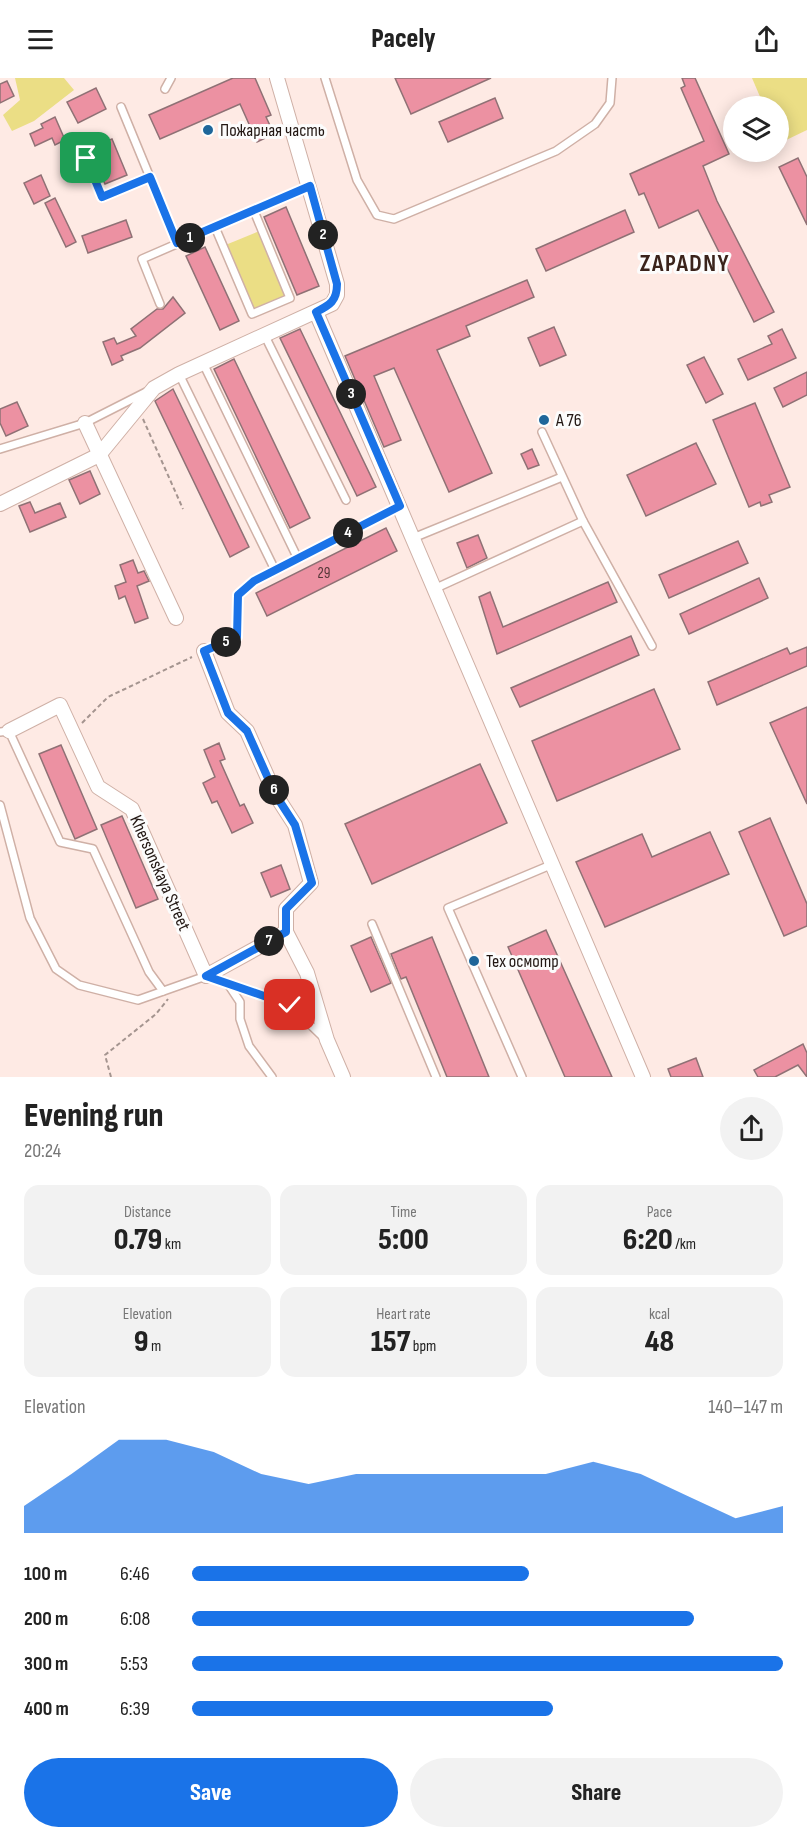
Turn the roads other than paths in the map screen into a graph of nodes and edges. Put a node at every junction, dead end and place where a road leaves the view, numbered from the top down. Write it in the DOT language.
graph roads {
  1 [pos="171,78"];
  2 [pos="277,78"];
  3 [pos="325,78"];
  4 [pos="612,78"];
  5 [pos="165,88"];
  6 [pos="121,107"];
  7 [pos="86,158"];
  8 [pos="150,177"];
  9 [pos="310,186"];
  10 [pos="254,211"];
  11 [pos="215,227"];
  12 [pos="177,243"];
  13 [pos="160,304"];
  14 [pos="316,312"];
  15 [pos="265,336"];
  16 [pos="203,363"];
  17 [pos="179,374"];
  18 [pos="154,388"];
  19 [pos="85,423"];
  20 [pos="542,432"];
  21 [pos="0,448"];
  22 [pos="99,455"];
  23 [pos="562,477"];
  24 [pos="346,500"];
  25 [pos="0,504"];
  26 [pos="400,506"];
  27 [pos="583,521"];
  28 [pos="413,538"];
  29 [pos="298,559"];
  30 [pos="275,570"];
  31 [pos="254,581"];
  32 [pos="434,590"];
  33 [pos="176,618"];
  34 [pos="652,646"];
  35 [pos="204,651"];
  36 [pos="5,731"];
  37 [pos="0,805"];
  38 [pos="553,864"];
  39 [pos="372,924"];
  40 [pos="286,932"];
  41 [pos="206,976"];
  42 [pos="228,984"];
  43 [pos="163,991"];
  44 [pos="327,1040"];
  45 [pos="272,1077"];
  46 [pos="343,1077"];
  47 [pos="436,1077"];
  48 [pos="522,1077"];
  49 [pos="643,1077"];
  1 -- 5 [label="lane"];
  2 -- 9 [label="street"];
  3 -- 4 [label="lane"];
  6 -- 8 [label="lane"];
  7 -- 8 [label="lane"];
  8 -- 12 [label="lane"];
  9 -- 10 [label="lane"];
  9 -- 14 [label="street"];
  10 -- 11 [label="lane"];
  10 -- 11 [label="lane"];
  11 -- 12 [label="lane"];
  12 -- 13 [label="lane"];
  14 -- 15 [label="street"];
  14 -- 26 [label="street"];
  15 -- 16 [label="street"];
  15 -- 24 [label="lane"];
  16 -- 17 [label="street"];
  16 -- 29 [label="lane"];
  17 -- 18 [label="street"];
  17 -- 30 [label="lane"];
  18 -- 19 [label="lane"];
  18 -- 22 [label="street"];
  19 -- 21 [label="lane"];
  19 -- 22 [label="street"];
  20 -- 23 [label="lane"];
  22 -- 25 [label="street"];
  22 -- 33 [label="street"];
  23 -- 27 [label="lane"];
  23 -- 28 [label="lane"];
  26 -- 28 [label="street"];
  26 -- 29 [label="lane"];
  27 -- 32 [label="lane"];
  27 -- 34 [label="lane"];
  28 -- 32 [label="street"];
  29 -- 30 [label="lane"];
  30 -- 31 [label="lane"];
  32 -- 38 [label="street"];
  35 -- 40 [label="street"];
  36 -- 41 [label="street, Khersonskaya Street"];
  36 -- 43 [label="lane"];
  37 -- 43 [label="lane"];
  38 -- 48 [label="lane"];
  38 -- 49 [label="street"];
  39 -- 47 [label="lane"];
  40 -- 41 [label="street"];
  40 -- 44 [label="street"];
  41 -- 42 [label="lane"];
  41 -- 43 [label="lane"];
  42 -- 44 [label="lane"];
  42 -- 45 [label="lane"];
  44 -- 46 [label="street"];
}
